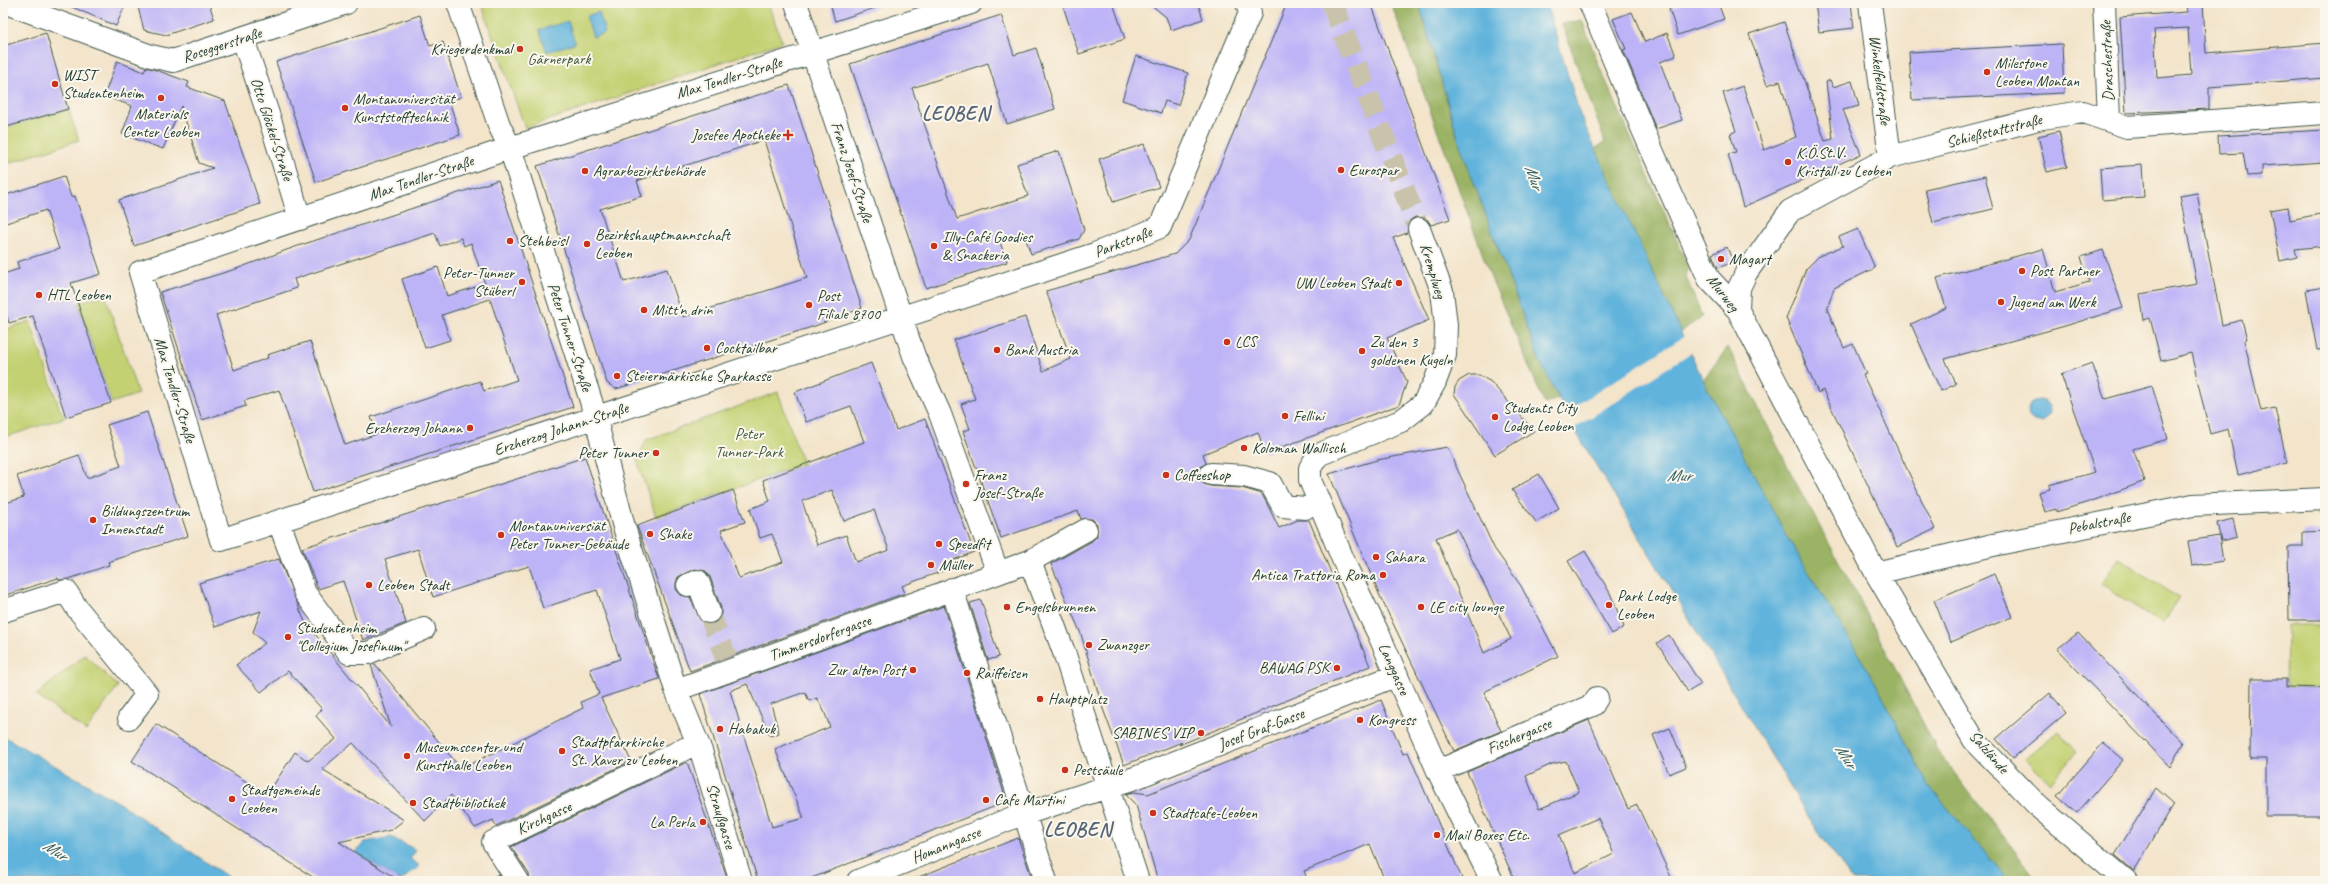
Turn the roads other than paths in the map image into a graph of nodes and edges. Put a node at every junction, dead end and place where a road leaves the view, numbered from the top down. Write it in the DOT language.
graph roads {
  1 [pos="6,3"];
  2 [pos="346,3"];
  3 [pos="458,3"];
  4 [pos="796,3"];
  5 [pos="971,3"];
  6 [pos="1248,3"];
  7 [pos="1590,3"];
  8 [pos="1870,3"];
  9 [pos="2104,3"];
  10 [pos="243,39"];
  11 [pos="813,52"];
  12 [pos="2325,113"];
  13 [pos="2109,119"];
  14 [pos="510,148"];
  15 [pos="1890,157"];
  16 [pos="300,219"];
  17 [pos="1419,229"];
  18 [pos="1738,310"];
  19 [pos="900,317"];
  20 [pos="595,418"];
  21 [pos="1318,455"];
  22 [pos="1211,474"];
  23 [pos="2325,498"];
  24 [pos="1305,508"];
  25 [pos="279,522"];
  26 [pos="1086,530"];
  27 [pos="221,540"];
  28 [pos="1030,561"];
  29 [pos="998,573"];
  30 [pos="1876,573"];
  31 [pos="688,585"];
  32 [pos="949,590"];
  33 [pos="3,611"];
  34 [pos="709,612"];
  35 [pos="424,629"];
  36 [pos="1397,675"];
  37 [pos="680,684"];
  38 [pos="1597,698"];
  39 [pos="129,718"];
  40 [pos="699,747"];
  41 [pos="1438,771"];
  42 [pos="1117,784"];
  43 [pos="1018,816"];
  44 [pos="518,881"];
  45 [pos="741,881"];
  46 [pos="858,881"];
  47 [pos="1046,881"];
  48 [pos="1138,881"];
  49 [pos="1492,881"];
  50 [pos="2126,881"];
  1 -- 10 [label="street, Roseggerstraße"];
  2 -- 10 [label="street, Roseggerstraße"];
  3 -- 14 [label="street, Peter Tunner-Straße"];
  4 -- 11 [label="street, Franz Josef-Straße"];
  5 -- 11 [label="street, Max Tendler-Straße"];
  6 -- 19 [label="street, Parkstraße"];
  7 -- 18 [label="street, Murweg"];
  8 -- 15 [label="street, Winkelfeldstraße"];
  9 -- 13 [label="street, Draschestraße"];
  10 -- 16 [label="street, Otto Glöckel-Straße"];
  11 -- 14 [label="street, Max Tendler-Straße"];
  11 -- 19 [label="street, Franz Josef-Straße"];
  12 -- 13 [label="street, Schießstattstraße"];
  13 -- 15 [label="street, Schießstattstraße"];
  14 -- 16 [label="street, Max Tendler-Straße"];
  14 -- 20 [label="street, Peter Tunner-Straße"];
  15 -- 18 [label="street, Schießstattstraße"];
  16 -- 27 [label="street, Max Tendler-Straße"];
  17 -- 21 [label="street, Kremplweg"];
  18 -- 30 [label="street, Murweg"];
  19 -- 20 [label="street, Erzherzog Johann-Straße"];
  19 -- 29 [label="street, Franz Josef-Straße"];
  20 -- 25 [label="street, Erzherzog Johann-Straße"];
  20 -- 37 [label="street, Peter Tunner-Straße"];
  21 -- 36 [label="street, Langgasse"];
  22 -- 24 [label="street"];
  23 -- 30 [label="street, Pebalstraße"];
  25 -- 27 [label="street, Erzherzog Johann-Straße"];
  25 -- 35 [label="street"];
  26 -- 28 [label="street"];
  28 -- 29 [label="street"];
  28 -- 42 [label="street"];
  29 -- 32 [label="street"];
  30 -- 50 [label="street, Salzlände"];
  31 -- 34 [label="street"];
  32 -- 37 [label="street, Timmersdorfergasse"];
  32 -- 43 [label="street"];
  33 -- 39 [label="street"];
  36 -- 41 [label="street, Langgasse"];
  36 -- 42 [label="street, Josef Graf-Gasse"];
  37 -- 40 [label="street, Straußgasse"];
  38 -- 41 [label="street, Fischergasse"];
  40 -- 44 [label="street, Kirchgasse"];
  40 -- 45 [label="street, Straußgasse"];
  41 -- 49 [label="street, Langgasse"];
  42 -- 43 [label="street"];
  42 -- 48 [label="street"];
  43 -- 46 [label="street, Homanngasse"];
  43 -- 47 [label="street"];
}
